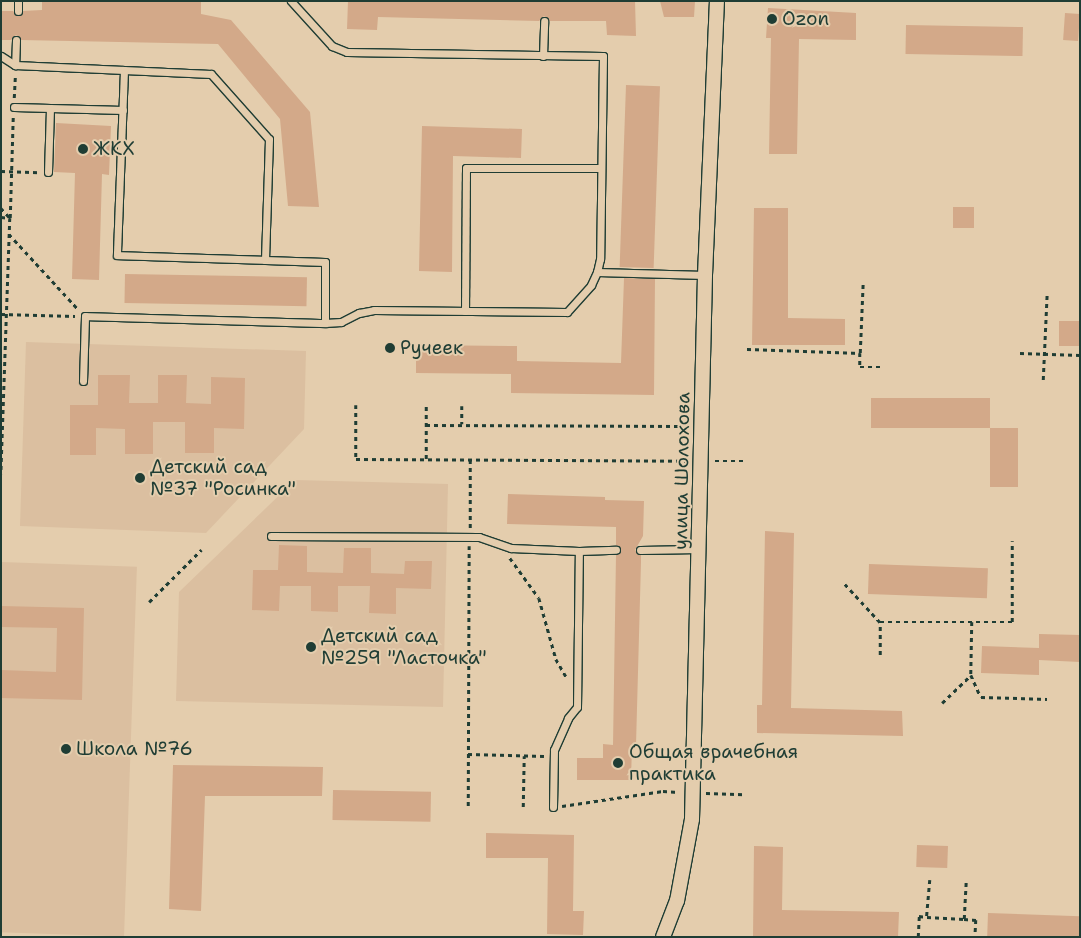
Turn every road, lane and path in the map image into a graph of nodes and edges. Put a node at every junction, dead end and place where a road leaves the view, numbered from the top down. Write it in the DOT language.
graph roads {
  1 [pos="18,1"];
  2 [pos="292,1"];
  3 [pos="717,1"];
  4 [pos="18,11"];
  5 [pos="544,21"];
  6 [pos="16,40"];
  7 [pos="1,56"];
  8 [pos="543,56"];
  9 [pos="15,65"];
  10 [pos="124,70"];
  11 [pos="14,107"];
  12 [pos="50,108"];
  13 [pos="123,110"];
  14 [pos="602,168"];
  15 [pos="1,171"];
  16 [pos="12,171"];
  17 [pos="48,172"];
  18 [pos="1,208"];
  19 [pos="1,217"];
  20 [pos="10,218"];
  21 [pos="9,234"];
  22 [pos="265,260"];
  23 [pos="597,272"];
  24 [pos="705,275"];
  25 [pos="863,282"];
  26 [pos="1047,292"];
  27 [pos="464,311"];
  28 [pos="1,314"];
  29 [pos="6,314"];
  30 [pos="85,316"];
  31 [pos="325,323"];
  32 [pos="747,349"];
  33 [pos="860,353"];
  34 [pos="1020,353"];
  35 [pos="1044,354"];
  36 [pos="1080,355"];
  37 [pos="3,362"];
  38 [pos="882,367"];
  39 [pos="1044,380"];
  40 [pos="83,381"];
  41 [pos="356,405"];
  42 [pos="426,406"];
  43 [pos="462,406"];
  44 [pos="2,407"];
  45 [pos="426,425"];
  46 [pos="462,425"];
  47 [pos="678,426"];
  48 [pos="2,453"];
  49 [pos="426,459"];
  50 [pos="470,459"];
  51 [pos="701,461"];
  52 [pos="743,461"];
  53 [pos="1,474"];
  54 [pos="271,536"];
  55 [pos="470,537"];
  56 [pos="1012,541"];
  57 [pos="502,547"];
  58 [pos="699,549"];
  59 [pos="200,550"];
  60 [pos="616,550"];
  61 [pos="640,550"];
  62 [pos="580,551"];
  63 [pos="845,584"];
  64 [pos="149,602"];
  65 [pos="880,622"];
  66 [pos="972,622"];
  67 [pos="880,655"];
  68 [pos="971,676"];
  69 [pos="578,695"];
  70 [pos="1047,699"];
  71 [pos="942,702"];
  72 [pos="468,754"];
  73 [pos="524,756"];
  74 [pos="554,757"];
  75 [pos="662,791"];
  76 [pos="468,806"];
  77 [pos="523,807"];
  78 [pos="554,807"];
  79 [pos="930,880"];
  80 [pos="966,881"];
  81 [pos="927,917"];
  82 [pos="964,919"];
  83 [pos="662,937"];
  84 [pos="918,937"];
  85 [pos="975,937"];
  1 -- 4 [label="lane"];
  2 -- 8 [label="lane"];
  3 -- 24 [label="street, улица Шолохова"];
  5 -- 8 [label="lane"];
  6 -- 9 [label="lane"];
  7 -- 9 [label="lane"];
  8 -- 14 [label="lane"];
  9 -- 10 [label="lane"];
  9 -- 11 [label="path"];
  10 -- 13 [label="lane"];
  10 -- 22 [label="lane"];
  11 -- 12 [label="lane"];
  11 -- 16 [label="path"];
  12 -- 13 [label="lane"];
  12 -- 17 [label="lane"];
  13 -- 22 [label="lane"];
  14 -- 23 [label="lane"];
  14 -- 27 [label="lane"];
  15 -- 16 [label="path"];
  16 -- 17 [label="path"];
  16 -- 20 [label="path"];
  18 -- 20 [label="path"];
  19 -- 20 [label="path"];
  20 -- 21 [label="path"];
  21 -- 29 [label="path"];
  21 -- 30 [label="path"];
  22 -- 31 [label="lane"];
  23 -- 24 [label="lane"];
  23 -- 27 [label="lane"];
  24 -- 51 [label="street, улица Шолохова"];
  25 -- 33 [label="path"];
  26 -- 35 [label="path"];
  27 -- 31 [label="lane"];
  28 -- 29 [label="path"];
  29 -- 30 [label="path"];
  29 -- 37 [label="path"];
  30 -- 31 [label="lane"];
  30 -- 40 [label="lane"];
  32 -- 33 [label="path"];
  33 -- 38 [label="path"];
  34 -- 35 [label="path"];
  35 -- 36 [label="path"];
  35 -- 39 [label="path"];
  37 -- 44 [label="path"];
  41 -- 49 [label="path"];
  42 -- 45 [label="path"];
  43 -- 46 [label="path"];
  44 -- 48 [label="path"];
  45 -- 46 [label="path"];
  45 -- 49 [label="path"];
  46 -- 47 [label="path"];
  48 -- 53 [label="path"];
  49 -- 50 [label="path"];
  50 -- 51 [label="path"];
  50 -- 55 [label="path"];
  51 -- 52 [label="path"];
  51 -- 58 [label="street, улица Шолохова"];
  54 -- 55 [label="lane"];
  55 -- 57 [label="lane"];
  55 -- 72 [label="path"];
  56 -- 66 [label="path"];
  57 -- 62 [label="lane"];
  57 -- 69 [label="path"];
  58 -- 61 [label="lane"];
  58 -- 83 [label="street, улица Шолохова"];
  59 -- 64 [label="path"];
  60 -- 62 [label="lane"];
  62 -- 69 [label="lane"];
  63 -- 65 [label="path"];
  65 -- 66 [label="path"];
  65 -- 67 [label="path"];
  66 -- 68 [label="path"];
  68 -- 70 [label="path"];
  68 -- 71 [label="path"];
  69 -- 74 [label="lane"];
  72 -- 73 [label="path"];
  72 -- 76 [label="path"];
  73 -- 74 [label="path"];
  73 -- 77 [label="path"];
  74 -- 78 [label="lane"];
  75 -- 78 [label="path"];
  79 -- 81 [label="path"];
  80 -- 82 [label="path"];
  81 -- 82 [label="path"];
  81 -- 84 [label="path"];
  82 -- 85 [label="path"];
}
